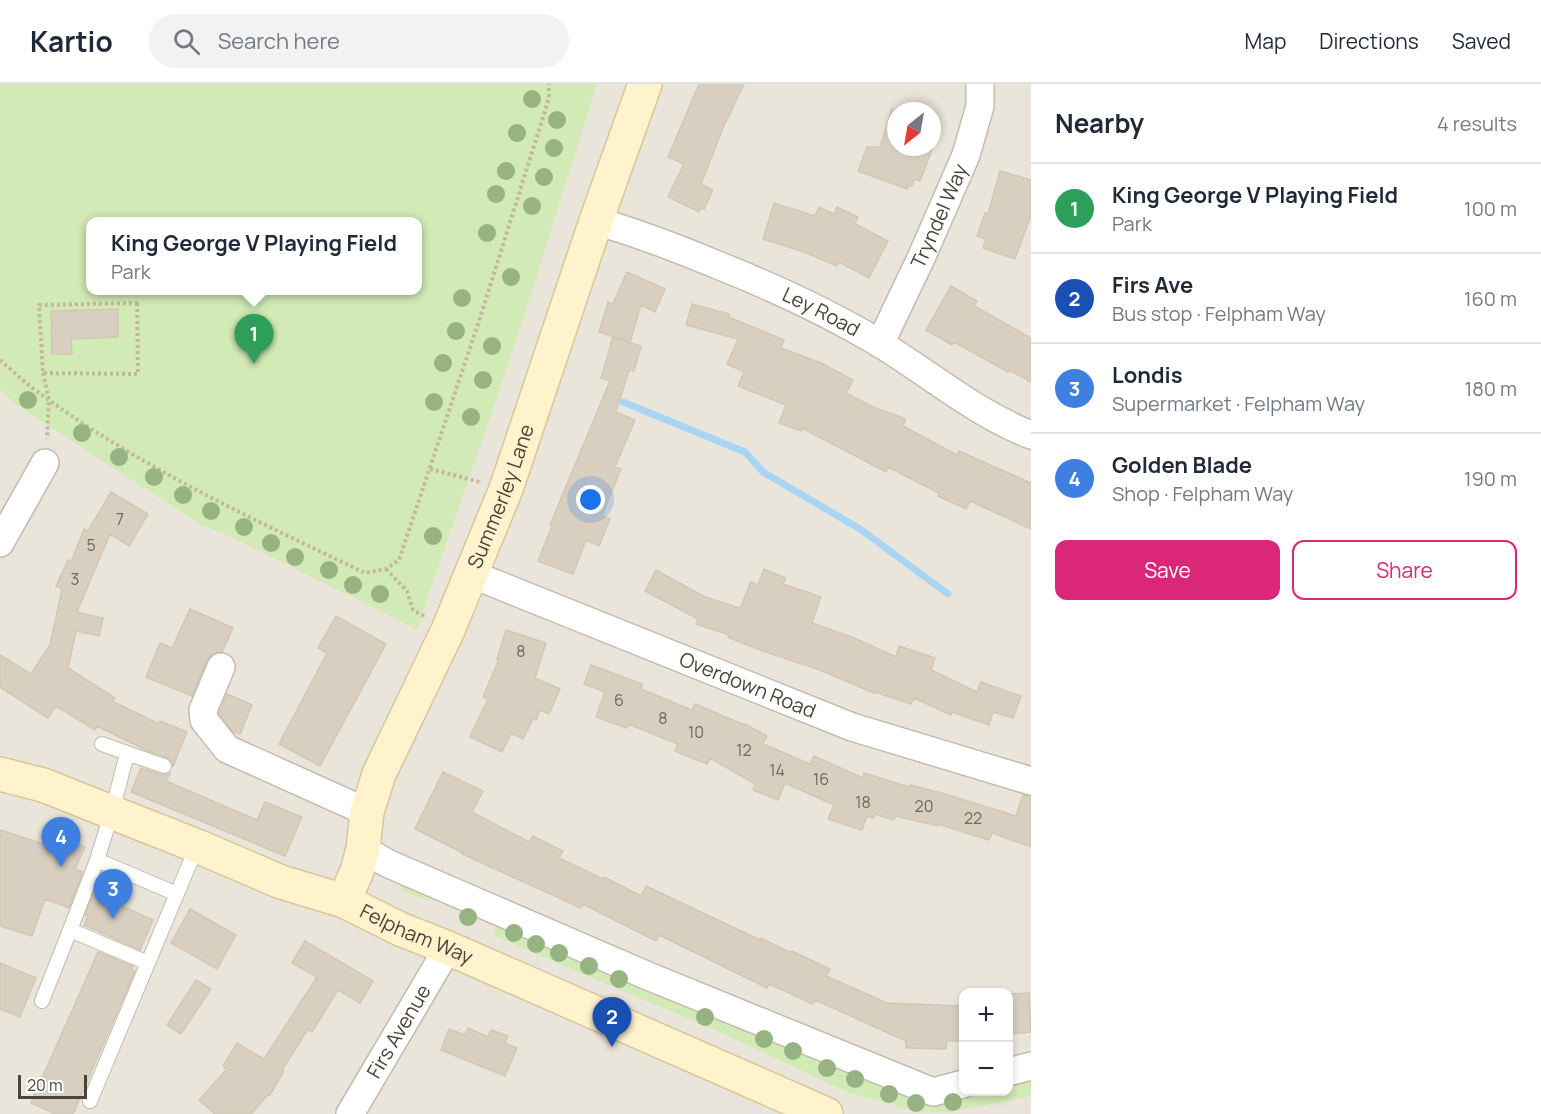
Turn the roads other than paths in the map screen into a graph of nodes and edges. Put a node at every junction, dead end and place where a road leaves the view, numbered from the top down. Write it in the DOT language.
graph roads {
  1 [pos="645,84"];
  2 [pos="980,84"];
  3 [pos="596,220"];
  4 [pos="880,344"];
  5 [pos="1031,435"];
  6 [pos="45,463"];
  7 [pos="0,543"];
  8 [pos="471,574"];
  9 [pos="221,667"];
  10 [pos="102,744"];
  11 [pos="127,753"];
  12 [pos="164,766"];
  13 [pos="0,774"];
  14 [pos="1031,781"];
  15 [pos="112,812"];
  16 [pos="367,813"];
  17 [pos="197,846"];
  18 [pos="363,849"];
  19 [pos="97,860"];
  20 [pos="177,894"];
  21 [pos="344,901"];
  22 [pos="70,930"];
  23 [pos="448,948"];
  24 [pos="148,963"];
  25 [pos="42,1001"];
  26 [pos="1031,1066"];
  27 [pos="1013,1071"];
  28 [pos="959,1085"];
  29 [pos="90,1101"];
  30 [pos="350,1114"];
  31 [pos="826,1114"];
  1 -- 3 [label="main road, Summerley Lane"];
  2 -- 4 [label="street, Tryndel Way"];
  3 -- 4 [label="street, Ley Road"];
  3 -- 8 [label="main road, Summerley Lane"];
  4 -- 5 [label="street, Ley Road"];
  6 -- 7 [label="street"];
  8 -- 14 [label="street, Overdown Road"];
  8 -- 16 [label="main road, Summerley Lane"];
  9 -- 16 [label="street"];
  10 -- 11 [label="lane"];
  11 -- 12 [label="lane"];
  11 -- 15 [label="lane"];
  13 -- 15 [label="main road, Felpham Way"];
  15 -- 17 [label="main road, Felpham Way"];
  15 -- 19 [label="lane"];
  16 -- 18 [label="main road, Summerley Lane"];
  17 -- 20 [label="lane"];
  17 -- 21 [label="main road, Felpham Way"];
  18 -- 21 [label="main road, Summerley Lane"];
  18 -- 28 [label="street"];
  19 -- 20 [label="lane"];
  19 -- 22 [label="lane"];
  20 -- 24 [label="lane"];
  21 -- 23 [label="main road, Felpham Way"];
  22 -- 24 [label="lane"];
  22 -- 25 [label="lane"];
  23 -- 30 [label="street, Firs Avenue"];
  23 -- 31 [label="main road, Felpham Way"];
  24 -- 29 [label="lane"];
  26 -- 27 [label="street"];
}
